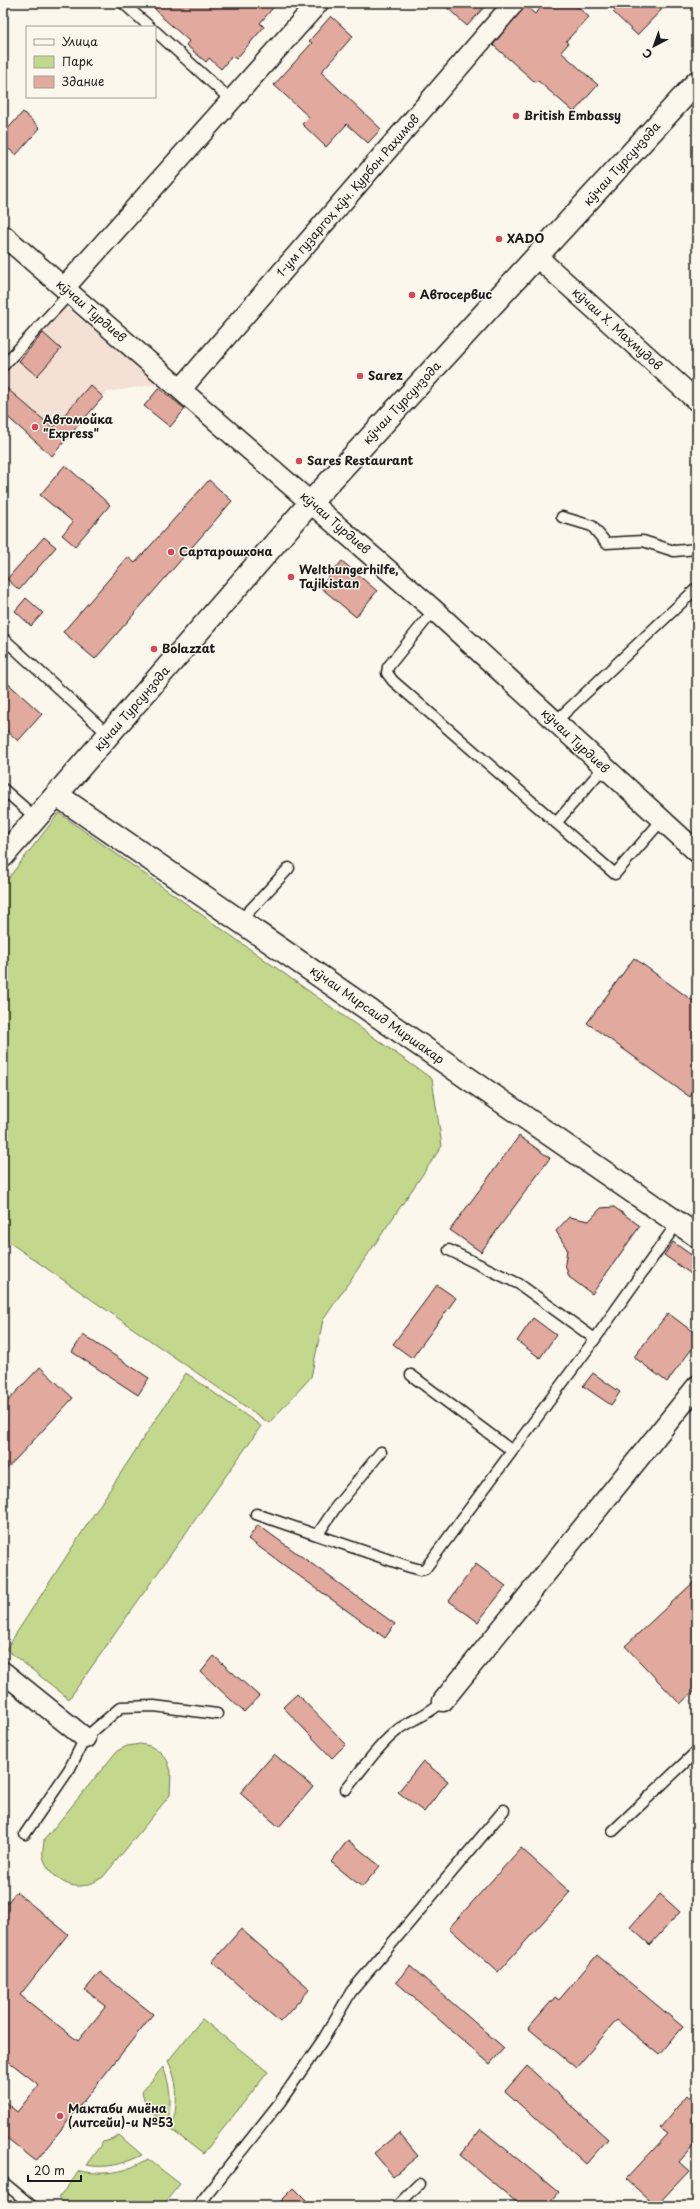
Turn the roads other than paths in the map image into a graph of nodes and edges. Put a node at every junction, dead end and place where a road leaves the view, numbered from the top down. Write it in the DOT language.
graph roads {
  1 [pos="123,3"];
  2 [pos="318,3"];
  3 [pos="514,3"];
  4 [pos="149,26"];
  5 [pos="156,32"];
  6 [pos="692,91"];
  7 [pos="231,100"];
  8 [pos="3,235"];
  9 [pos="537,257"];
  10 [pos="67,290"];
  11 [pos="3,366"];
  12 [pos="181,389"];
  13 [pos="697,401"];
  14 [pos="311,502"];
  15 [pos="562,517"];
  16 [pos="697,549"];
  17 [pos="697,588"];
  18 [pos="434,610"];
  19 [pos="3,638"];
  20 [pos="555,722"];
  21 [pos="109,735"];
  22 [pos="604,768"];
  23 [pos="3,789"];
  24 [pos="57,795"];
  25 [pos="36,818"];
  26 [pos="662,820"];
  27 [pos="556,824"];
  28 [pos="697,852"];
  29 [pos="3,856"];
  30 [pos="289,868"];
  31 [pos="240,921"];
  32 [pos="678,1222"];
  33 [pos="697,1236"];
  34 [pos="449,1250"];
  35 [pos="595,1339"];
  36 [pos="411,1374"];
  37 [pos="697,1386"];
  38 [pos="511,1450"];
  39 [pos="381,1452"];
  40 [pos="256,1514"];
  41 [pos="318,1534"];
  42 [pos="3,1672"];
  43 [pos="443,1701"];
  44 [pos="216,1714"];
  45 [pos="85,1738"];
  46 [pos="697,1751"];
  47 [pos="346,1789"];
  48 [pos="504,1810"];
  49 [pos="613,1831"];
  50 [pos="25,1834"];
  51 [pos="3,2182"];
  52 [pos="419,2184"];
  53 [pos="32,2206"];
  54 [pos="198,2206"];
  55 [pos="398,2206"];
  1 -- 4 [label="lane"];
  2 -- 7 [label="street"];
  3 -- 12 [label="street, 1-ум гузаргоҳ кӯч. Қурбон Раҳимов"];
  5 -- 7 [label="lane"];
  6 -- 9 [label="main road, кӯчаи Турсунзода"];
  7 -- 10 [label="street"];
  8 -- 10 [label="street, кӯчаи Турдиев"];
  9 -- 13 [label="street, кӯчаи Х. Маҳмудов"];
  9 -- 14 [label="main road, кӯчаи Турсунзода"];
  10 -- 11 [label="lane"];
  10 -- 12 [label="street, кӯчаи Турдиев"];
  12 -- 14 [label="street, кӯчаи Турдиев"];
  14 -- 18 [label="street, кӯчаи Турдиев"];
  14 -- 21 [label="main road, кӯчаи Турсунзода"];
  15 -- 16 [label="lane"];
  17 -- 20 [label="lane"];
  18 -- 20 [label="street, кӯчаи Турдиев"];
  18 -- 27 [label="lane"];
  19 -- 21 [label="lane"];
  20 -- 22 [label="street, кӯчаи Турдиев"];
  21 -- 24 [label="main road, кӯчаи Турсунзода"];
  22 -- 26 [label="street, кӯчаи Турдиев"];
  22 -- 27 [label="lane"];
  23 -- 25 [label="lane"];
  24 -- 25 [label="main road, кӯчаи Турсунзода"];
  24 -- 31 [label="main road, кӯчаи Мирсаид Миршакар"];
  25 -- 29 [label="main road, кӯчаи Турсунзода"];
  26 -- 27 [label="lane"];
  26 -- 28 [label="street, кӯчаи Турдиев"];
  30 -- 31 [label="lane"];
  31 -- 32 [label="main road, кӯчаи Мирсаид Миршакар"];
  32 -- 33 [label="main road, кӯчаи Мирсаид Миршакар"];
  32 -- 35 [label="lane"];
  34 -- 35 [label="lane"];
  35 -- 38 [label="lane"];
  36 -- 38 [label="lane"];
  37 -- 43 [label="street"];
  38 -- 41 [label="lane"];
  39 -- 41 [label="lane"];
  40 -- 41 [label="lane"];
  42 -- 45 [label="street"];
  43 -- 47 [label="lane"];
  44 -- 45 [label="lane"];
  45 -- 50 [label="lane"];
  46 -- 49 [label="lane"];
  48 -- 54 [label="lane"];
  51 -- 53 [label="lane"];
  52 -- 55 [label="lane"];
}
